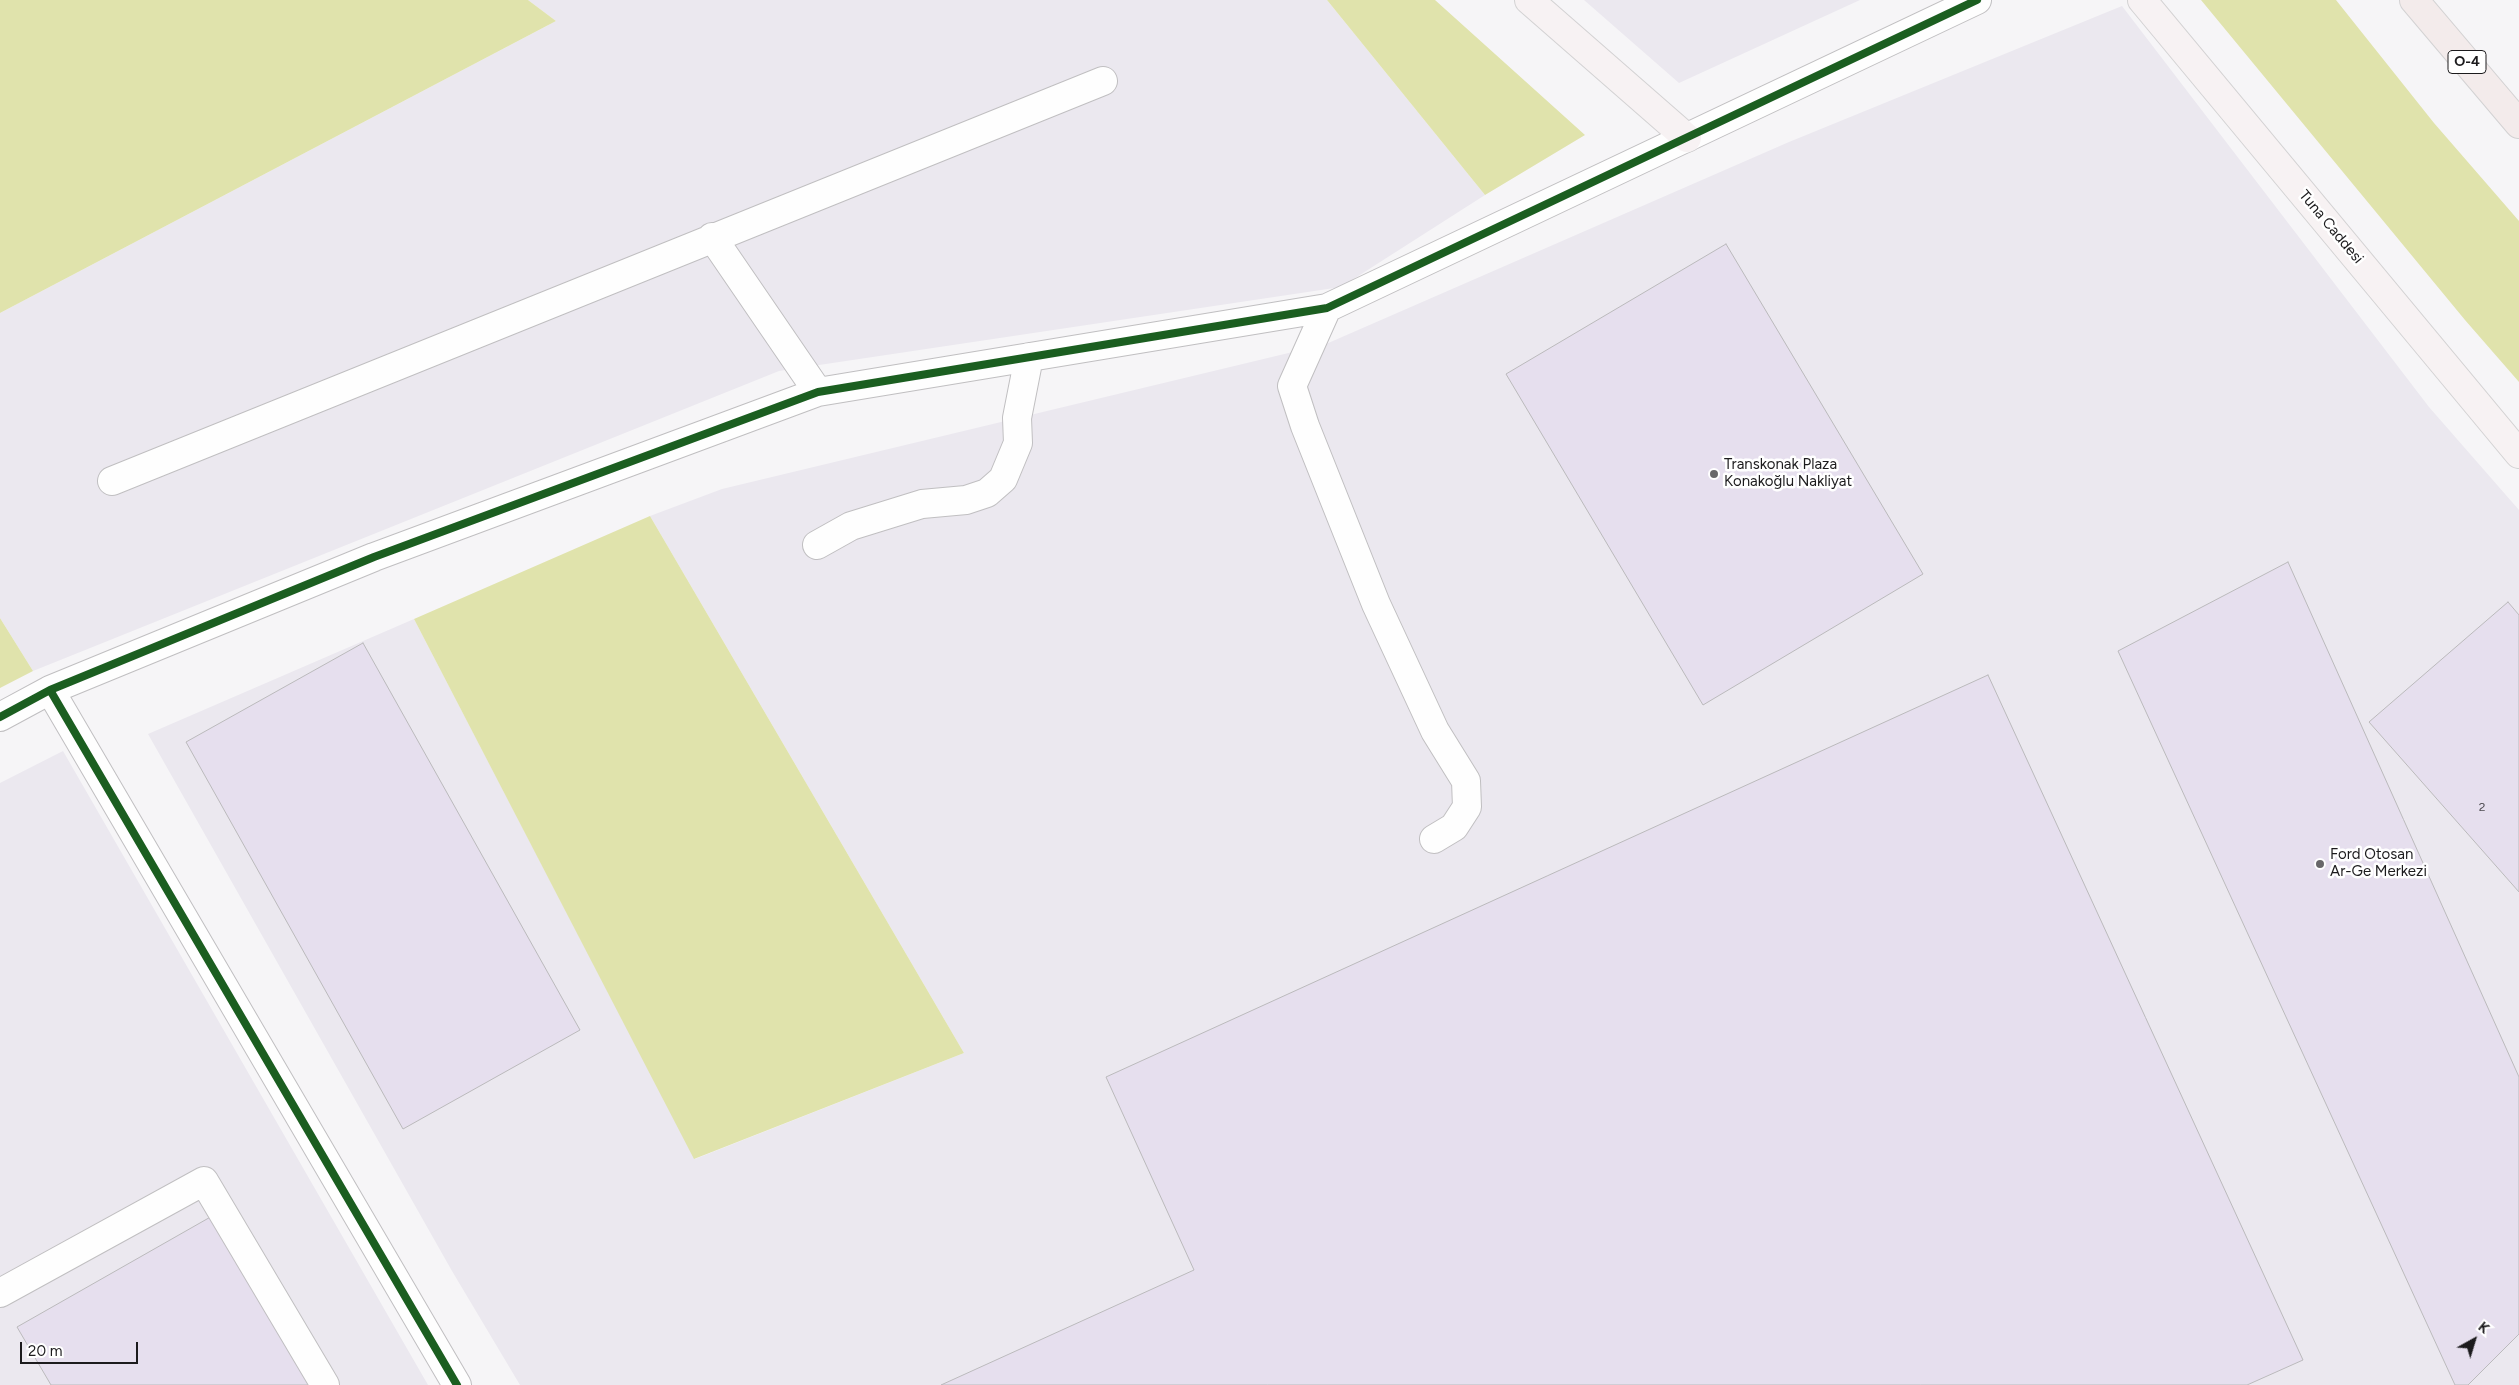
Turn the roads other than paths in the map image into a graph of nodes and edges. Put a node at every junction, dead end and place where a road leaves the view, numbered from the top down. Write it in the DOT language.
graph roads {
  1 [pos="1530,0"];
  2 [pos="1977,0"];
  3 [pos="2142,0"];
  4 [pos="2414,0"];
  5 [pos="1103,81"];
  6 [pos="2519,124"];
  7 [pos="1687,138"];
  8 [pos="712,237"];
  9 [pos="1327,308"];
  10 [pos="1029,357"];
  11 [pos="818,392"];
  12 [pos="2519,454"];
  13 [pos="112,481"];
  14 [pos="817,545"];
  15 [pos="50,690"];
  16 [pos="0,716"];
  17 [pos="1434,839"];
  18 [pos="0,1293"];
  19 [pos="325,1385"];
  20 [pos="457,1385"];
  1 -- 7 [label="main road"];
  2 -- 7 [label="street"];
  3 -- 12 [label="main road, Tuna Caddesi"];
  4 -- 6 [label="highway, O-4"];
  5 -- 8 [label="street"];
  7 -- 9 [label="street"];
  8 -- 11 [label="street"];
  8 -- 13 [label="street"];
  9 -- 10 [label="street"];
  9 -- 17 [label="street"];
  10 -- 11 [label="street"];
  10 -- 14 [label="street"];
  11 -- 15 [label="street"];
  15 -- 16 [label="street"];
  15 -- 20 [label="street"];
  18 -- 19 [label="street"];
}
